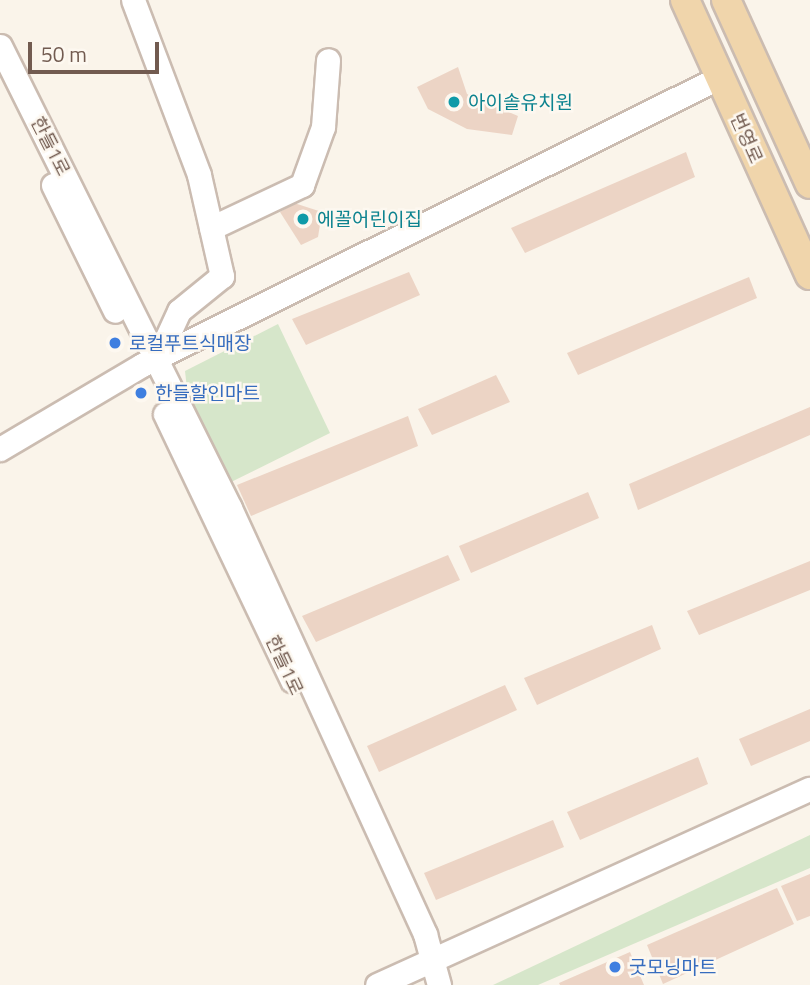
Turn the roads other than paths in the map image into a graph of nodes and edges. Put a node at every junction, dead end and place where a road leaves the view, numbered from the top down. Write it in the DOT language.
graph roads {
  1 [pos="133,0"];
  2 [pos="685,0"];
  3 [pos="726,0"];
  4 [pos="0,46"];
  5 [pos="328,60"];
  6 [pos="0,77"];
  7 [pos="720,77"];
  8 [pos="810,184"];
  9 [pos="211,228"];
  10 [pos="810,275"];
  11 [pos="149,363"];
  12 [pos="0,449"];
  13 [pos="810,789"];
  14 [pos="430,962"];
  15 [pos="377,985"];
  16 [pos="439,985"];
  1 -- 9 [label="street"];
  2 -- 7 [label="main road, 번영로"];
  3 -- 8 [label="main road, 번영로"];
  4 -- 11 [label="street, 한들1로"];
  5 -- 9 [label="street"];
  6 -- 11 [label="street, 한들1로"];
  7 -- 10 [label="main road, 번영로"];
  7 -- 11 [label="street"];
  9 -- 11 [label="street"];
  11 -- 12 [label="street"];
  11 -- 14 [label="street, 한들1로"];
  13 -- 14 [label="street"];
  14 -- 15 [label="street"];
  14 -- 16 [label="street, 한들1로"];
}
